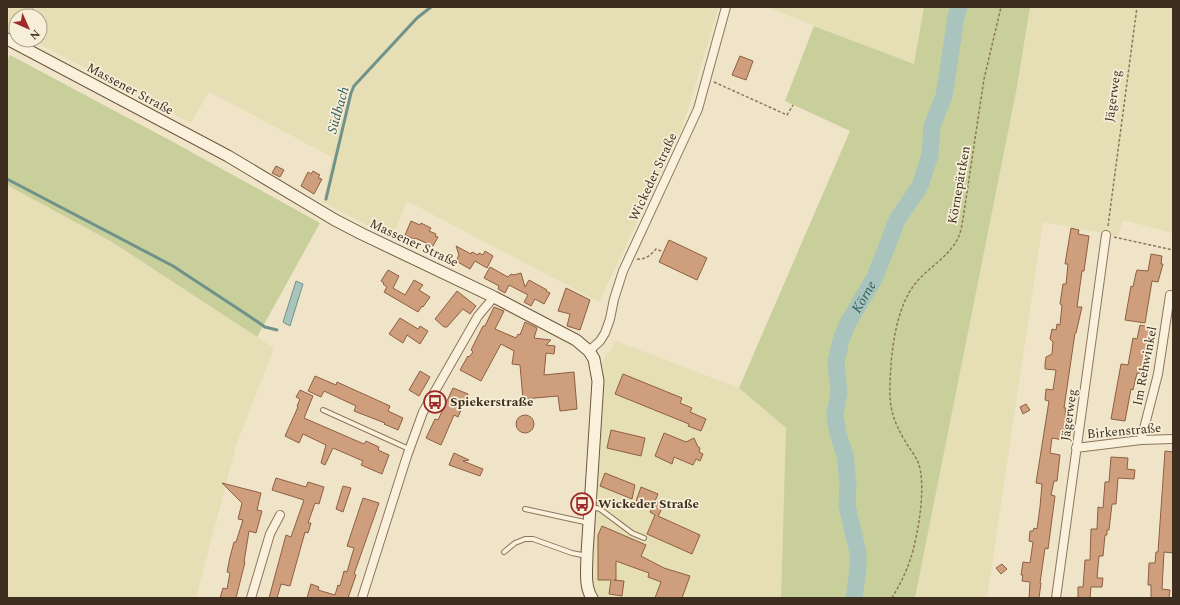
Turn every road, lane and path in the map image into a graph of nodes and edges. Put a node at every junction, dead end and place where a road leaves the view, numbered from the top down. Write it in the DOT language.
graph roads {
  1 [pos="726,7"];
  2 [pos="1002,7"];
  3 [pos="1137,7"];
  4 [pos="7,39"];
  5 [pos="711,80"];
  6 [pos="793,105"];
  7 [pos="1106,235"];
  8 [pos="1173,250"];
  9 [pos="661,251"];
  10 [pos="629,258"];
  11 [pos="1170,295"];
  12 [pos="494,297"];
  13 [pos="589,351"];
  14 [pos="323,410"];
  15 [pos="1173,439"];
  16 [pos="1141,440"];
  17 [pos="1076,448"];
  18 [pos="410,449"];
  19 [pos="589,507"];
  20 [pos="525,509"];
  21 [pos="280,515"];
  22 [pos="589,523"];
  23 [pos="644,538"];
  24 [pos="504,552"];
  25 [pos="587,556"];
  26 [pos="251,598"];
  27 [pos="362,598"];
  28 [pos="592,598"];
  29 [pos="892,598"];
  30 [pos="1056,598"];
  1 -- 10 [label="street, Wickeder Straße"];
  2 -- 29 [label="path, Körnepättken"];
  3 -- 7 [label="path, Jägerweg"];
  4 -- 12 [label="main road, Massener Straße"];
  5 -- 6 [label="path"];
  7 -- 8 [label="path"];
  7 -- 17 [label="street, Jägerweg"];
  9 -- 10 [label="path"];
  10 -- 13 [label="street, Wickeder Straße"];
  11 -- 16 [label="street, Im Rehwinkel"];
  12 -- 13 [label="main road, Massener Straße"];
  12 -- 18 [label="street"];
  13 -- 19 [label="main road"];
  14 -- 18 [label="lane"];
  15 -- 16 [label="street, Birkenstraße"];
  16 -- 17 [label="street, Birkenstraße"];
  17 -- 30 [label="street, Jägerweg"];
  18 -- 27 [label="street"];
  19 -- 22 [label="main road"];
  19 -- 23 [label="lane"];
  20 -- 22 [label="lane"];
  21 -- 26 [label="street"];
  22 -- 25 [label="main road"];
  24 -- 25 [label="lane"];
  25 -- 28 [label="main road"];
}
